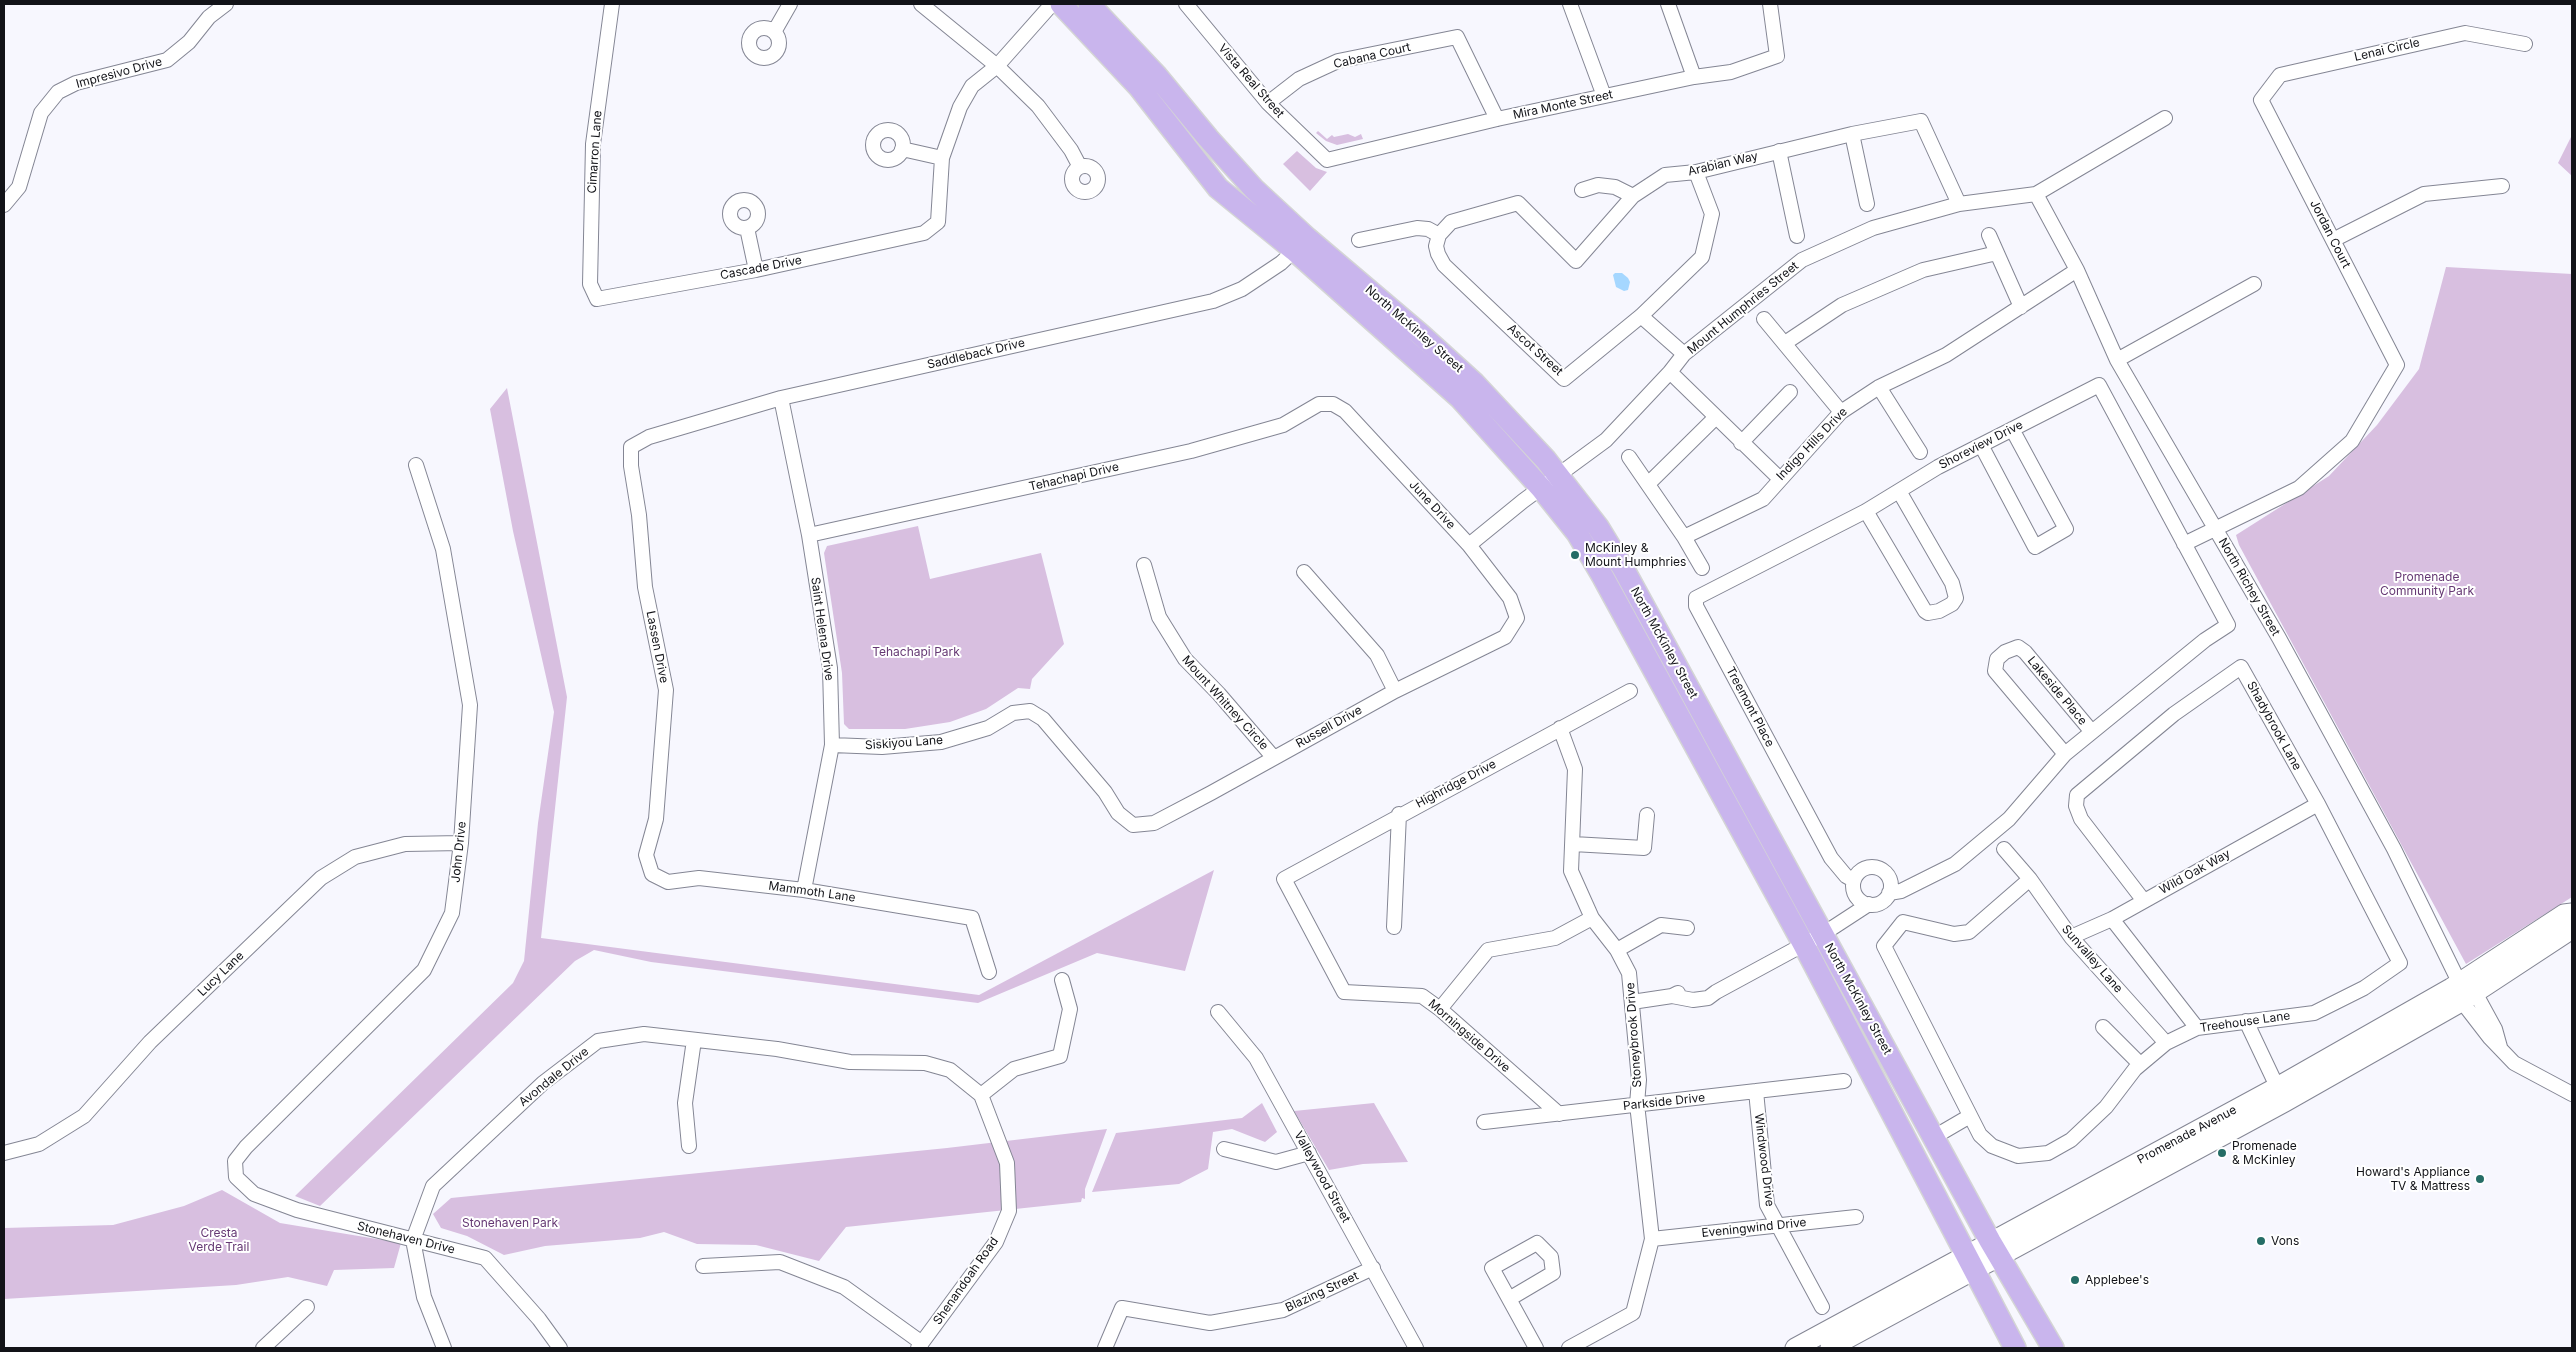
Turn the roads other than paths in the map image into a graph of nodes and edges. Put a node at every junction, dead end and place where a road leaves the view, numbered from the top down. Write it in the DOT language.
graph roads {
  1 [pos="226,4"];
  2 [pos="612,4"];
  3 [pos="790,4"];
  4 [pos="921,4"];
  5 [pos="1052,4"];
  6 [pos="1060,4"];
  7 [pos="1089,4"];
  8 [pos="1186,4"];
  9 [pos="1570,4"];
  10 [pos="1668,4"];
  11 [pos="1770,4"];
  12 [pos="774,32"];
  13 [pos="2525,44"];
  14 [pos="997,66"];
  15 [pos="1694,77"];
  16 [pos="1604,96"];
  17 [pos="2262,100"];
  18 [pos="1268,103"];
  19 [pos="2165,118"];
  20 [pos="1497,119"];
  21 [pos="1852,134"];
  22 [pos="902,149"];
  23 [pos="1779,151"];
  24 [pos="1348,156"];
  25 [pos="942,158"];
  26 [pos="1080,167"];
  27 [pos="1696,172"];
  28 [pos="2502,186"];
  29 [pos="1582,190"];
  30 [pos="2036,194"];
  31 [pos="1633,196"];
  32 [pos="1867,204"];
  33 [pos="1959,204"];
  34 [pos="4,205"];
  35 [pos="747,228"];
  36 [pos="1439,234"];
  37 [pos="1989,235"];
  38 [pos="1797,236"];
  39 [pos="1360,240"];
  40 [pos="2333,240"];
  41 [pos="1301,244"];
  42 [pos="1997,253"];
  43 [pos="756,270"];
  44 [pos="2077,270"];
  45 [pos="2254,284"];
  46 [pos="597,299"];
  47 [pos="2021,307"];
  48 [pos="1640,316"];
  49 [pos="1764,319"];
  50 [pos="1785,342"];
  51 [pos="1684,354"];
  52 [pos="2117,360"];
  53 [pos="1670,372"];
  54 [pos="1879,387"];
  55 [pos="1790,392"];
  56 [pos="781,398"];
  57 [pos="1333,404"];
  58 [pos="1841,412"];
  59 [pos="1715,418"];
  60 [pos="2012,429"];
  61 [pos="1741,443"];
  62 [pos="1981,445"];
  63 [pos="631,447"];
  64 [pos="1920,452"];
  65 [pos="1629,457"];
  66 [pos="416,465"];
  67 [pos="1558,474"];
  68 [pos="1779,478"];
  69 [pos="1648,484"];
  70 [pos="1541,488"];
  71 [pos="1899,491"];
  72 [pos="1866,511"];
  73 [pos="2216,529"];
  74 [pos="809,535"];
  75 [pos="1684,538"];
  76 [pos="2184,544"];
  77 [pos="1469,545"];
  78 [pos="1769,560"];
  79 [pos="1144,565"];
  80 [pos="1702,568"];
  81 [pos="1304,572"];
  82 [pos="1517,618"];
  83 [pos="1395,691"];
  84 [pos="1630,691"];
  85 [pos="1560,728"];
  86 [pos="2092,732"];
  87 [pos="832,746"];
  88 [pos="2065,754"];
  89 [pos="1274,758"];
  90 [pos="2318,804"];
  91 [pos="1398,814"];
  92 [pos="1647,815"];
  93 [pos="1133,824"];
  94 [pos="462,843"];
  95 [pos="1573,844"];
  96 [pos="2004,849"];
  97 [pos="652,874"];
  98 [pos="1284,878"];
  99 [pos="2030,879"];
  100 [pos="1853,880"];
  101 [pos="804,890"];
  102 [pos="1889,893"];
  103 [pos="2144,901"];
  104 [pos="1869,904"];
  105 [pos="2572,912"];
  106 [pos="2377,916"];
  107 [pos="1592,918"];
  108 [pos="2112,919"];
  109 [pos="1394,927"];
  110 [pos="1687,928"];
  111 [pos="2572,929"];
  112 [pos="1823,934"];
  113 [pos="2071,937"];
  114 [pos="1804,945"];
  115 [pos="1618,950"];
  116 [pos="989,972"];
  117 [pos="1062,980"];
  118 [pos="2463,988"];
  119 [pos="1632,1002"];
  120 [pos="1440,1009"];
  121 [pos="1218,1012"];
  122 [pos="2246,1021"];
  123 [pos="2103,1027"];
  124 [pos="2197,1028"];
  125 [pos="694,1040"];
  126 [pos="2166,1043"];
  127 [pos="2140,1064"];
  128 [pos="1844,1081"];
  129 [pos="1756,1091"];
  130 [pos="2572,1094"];
  131 [pos="2281,1095"];
  132 [pos="981,1096"];
  133 [pos="1638,1104"];
  134 [pos="1559,1114"];
  135 [pos="1970,1116"];
  136 [pos="1484,1122"];
  137 [pos="1934,1137"];
  138 [pos="689,1146"];
  139 [pos="1224,1149"];
  140 [pos="4,1153"];
  141 [pos="1309,1153"];
  142 [pos="235,1161"];
  143 [pos="1856,1217"];
  144 [pos="1776,1225"];
  145 [pos="1652,1239"];
  146 [pos="413,1240"];
  147 [pos="1994,1248"];
  148 [pos="1971,1262"];
  149 [pos="703,1266"];
  150 [pos="1373,1268"];
  151 [pos="1509,1299"];
  152 [pos="307,1307"];
  153 [pos="1822,1307"];
  154 [pos="920,1345"];
  155 [pos="263,1348"];
  156 [pos="444,1348"];
  157 [pos="560,1348"];
  158 [pos="1105,1348"];
  159 [pos="1416,1348"];
  160 [pos="1536,1348"];
  161 [pos="1569,1348"];
  162 [pos="1795,1348"];
  163 [pos="1830,1348"];
  164 [pos="2015,1348"];
  165 [pos="2053,1348"];
  1 -- 34 [label="street, Impresivo Drive"];
  2 -- 46 [label="street, Cimarron Lane"];
  3 -- 12 [label="street"];
  4 -- 14 [label="street"];
  5 -- 14 [label="street"];
  6 -- 41 [label="main road, North McKinley Street"];
  7 -- 41 [label="main road, North McKinley Street"];
  8 -- 18 [label="street, Vista Real Street"];
  9 -- 16 [label="street"];
  10 -- 15 [label="street"];
  11 -- 15 [label="street, Mira Monte Street"];
  13 -- 17 [label="street, Lenai Circle"];
  14 -- 25 [label="street"];
  14 -- 26 [label="street"];
  15 -- 16 [label="street, Mira Monte Street"];
  16 -- 20 [label="street, Mira Monte Street"];
  17 -- 40 [label="street, Jordan Court"];
  18 -- 20 [label="street, Cabana Court"];
  18 -- 24 [label="street, Vista Real Street"];
  19 -- 30 [label="street"];
  20 -- 24 [label="street, Mira Monte Street"];
  21 -- 23 [label="street, Arabian Way"];
  21 -- 32 [label="street"];
  21 -- 33 [label="street, Arabian Way"];
  22 -- 25 [label="street"];
  23 -- 27 [label="street, Arabian Way"];
  23 -- 38 [label="street"];
  25 -- 43 [label="street, Cascade Drive"];
  27 -- 31 [label="street, Arabian Way"];
  27 -- 48 [label="street"];
  28 -- 40 [label="street"];
  29 -- 31 [label="street"];
  30 -- 33 [label="street, Mount Humphries Street"];
  30 -- 44 [label="street, North Richey Street"];
  31 -- 36 [label="street, Arabian Way"];
  33 -- 51 [label="street, Mount Humphries Street"];
  35 -- 43 [label="street"];
  36 -- 39 [label="street"];
  36 -- 48 [label="street, Ascot Street"];
  37 -- 42 [label="street"];
  40 -- 73 [label="street, Jordan Court"];
  41 -- 56 [label="street, Saddleback Drive"];
  41 -- 67 [label="main road, North McKinley Street"];
  41 -- 70 [label="main road, North McKinley Street"];
  42 -- 47 [label="street"];
  42 -- 50 [label="street"];
  43 -- 46 [label="street, Cascade Drive"];
  44 -- 47 [label="street, Indigo Hills Drive"];
  44 -- 52 [label="street, North Richey Street"];
  45 -- 52 [label="street"];
  47 -- 54 [label="street, Indigo Hills Drive"];
  48 -- 51 [label="street"];
  49 -- 50 [label="street"];
  50 -- 58 [label="street"];
  51 -- 53 [label="street, Mount Humphries Street"];
  52 -- 73 [label="street, North Richey Street"];
  53 -- 59 [label="street"];
  53 -- 67 [label="street, Mount Humphries Street"];
  54 -- 58 [label="street, Indigo Hills Drive"];
  54 -- 64 [label="street"];
  55 -- 61 [label="street"];
  56 -- 63 [label="street, Saddleback Drive"];
  56 -- 74 [label="street, Saint Helena Drive"];
  57 -- 74 [label="street, Tehachapi Drive"];
  57 -- 77 [label="street, June Drive"];
  58 -- 68 [label="street, Indigo Hills Drive"];
  59 -- 61 [label="street"];
  59 -- 69 [label="street"];
  60 -- 62 [label="street, Shoreview Drive"];
  60 -- 62 [label="street"];
  60 -- 76 [label="street, Shoreview Drive"];
  61 -- 68 [label="street"];
  62 -- 71 [label="street, Shoreview Drive"];
  63 -- 97 [label="street, Lassen Drive"];
  65 -- 69 [label="street"];
  66 -- 94 [label="street, John Drive"];
  67 -- 70 [label="street, Mount Humphries Street"];
  67 -- 112 [label="main road, North McKinley Street"];
  68 -- 75 [label="street, Indigo Hills Drive"];
  69 -- 75 [label="street"];
  70 -- 77 [label="street, Mount Humphries Street"];
  70 -- 114 [label="main road, North McKinley Street"];
  71 -- 72 [label="street, Shoreview Drive"];
  71 -- 72 [label="street"];
  72 -- 78 [label="street, Shoreview Drive"];
  73 -- 76 [label="street"];
  73 -- 118 [label="street, North Richey Street"];
  74 -- 87 [label="street, Saint Helena Drive"];
  75 -- 80 [label="street"];
  76 -- 86 [label="street, Lakeside Place"];
  77 -- 82 [label="street, June Drive"];
  78 -- 100 [label="street, Treemont Place"];
  79 -- 89 [label="street, Mount Whitney Circle"];
  81 -- 83 [label="street"];
  82 -- 83 [label="street, Russell Drive"];
  83 -- 89 [label="street, Russell Drive"];
  84 -- 85 [label="street, Highridge Drive"];
  85 -- 91 [label="street, Highridge Drive"];
  85 -- 95 [label="street, Stoneybrook Drive"];
  86 -- 88 [label="street, Lakeside Place"];
  86 -- 88 [label="street, Lakeside Place"];
  87 -- 93 [label="street, Siskiyou Lane"];
  87 -- 101 [label="street, Saint Helena Drive"];
  88 -- 102 [label="street, Lakeside Place"];
  89 -- 93 [label="street, Russell Drive"];
  90 -- 103 [label="street, Wild Oak Way"];
  90 -- 103 [label="street, Shadybrook Lane"];
  90 -- 106 [label="street, Shadybrook Lane"];
  91 -- 98 [label="street, Highridge Drive"];
  91 -- 109 [label="street"];
  92 -- 95 [label="street"];
  94 -- 140 [label="street, Lucy Lane"];
  94 -- 142 [label="street, John Drive"];
  95 -- 107 [label="street, Stoneybrook Drive"];
  96 -- 99 [label="street, Sunvalley Lane"];
  97 -- 101 [label="street, Mammoth Lane"];
  98 -- 120 [label="street, Morningside Drive"];
  99 -- 113 [label="street, Sunvalley Lane"];
  99 -- 135 [label="street, Treehouse Lane"];
  100 -- 102 [label="street"];
  100 -- 104 [label="street"];
  101 -- 116 [label="street, Mammoth Lane"];
  102 -- 104 [label="street, Lakeside Place"];
  103 -- 108 [label="street, Wild Oak Way"];
  104 -- 112 [label="street, Lakeside Place"];
  105 -- 118 [label="main road, Promenade Avenue"];
  106 -- 122 [label="street, Treehouse Lane"];
  107 -- 115 [label="street, Stoneybrook Drive"];
  107 -- 120 [label="street"];
  108 -- 113 [label="street, Wild Oak Way"];
  108 -- 124 [label="street"];
  110 -- 115 [label="street"];
  111 -- 118 [label="main road, Promenade Avenue"];
  112 -- 114 [label="street, Lakeside Place"];
  112 -- 137 [label="main road, North McKinley Street"];
  113 -- 126 [label="street, Sunvalley Lane"];
  114 -- 119 [label="street, Lakeside Place"];
  114 -- 148 [label="main road, North McKinley Street"];
  115 -- 119 [label="street, Stoneybrook Drive"];
  117 -- 132 [label="street"];
  118 -- 130 [label="street, North Richey Street"];
  118 -- 131 [label="main road, Promenade Avenue"];
  119 -- 133 [label="street, Stoneybrook Drive"];
  120 -- 134 [label="street, Morningside Drive"];
  121 -- 141 [label="street, Valleywood Street"];
  122 -- 124 [label="street, Treehouse Lane"];
  122 -- 131 [label="street"];
  123 -- 127 [label="street"];
  124 -- 126 [label="street, Treehouse Lane"];
  125 -- 132 [label="street, Avondale Drive"];
  125 -- 138 [label="street"];
  125 -- 146 [label="street, Avondale Drive"];
  126 -- 127 [label="street, Treehouse Lane"];
  127 -- 135 [label="street, Treehouse Lane"];
  128 -- 129 [label="street, Parkside Drive"];
  129 -- 133 [label="street, Parkside Drive"];
  129 -- 144 [label="street, Windwood Drive"];
  131 -- 147 [label="main road, Promenade Avenue"];
  132 -- 154 [label="street, Shenandoah Road"];
  133 -- 134 [label="street, Parkside Drive"];
  133 -- 145 [label="street, Stoneybrook Drive"];
  134 -- 136 [label="street, Parkside Drive"];
  135 -- 137 [label="street"];
  137 -- 147 [label="main road, North McKinley Street"];
  139 -- 141 [label="street"];
  141 -- 150 [label="street, Valleywood Street"];
  142 -- 146 [label="street, Stonehaven Drive"];
  143 -- 144 [label="street, Eveningwind Drive"];
  144 -- 145 [label="street, Eveningwind Drive"];
  144 -- 153 [label="street, Windwood Drive"];
  145 -- 161 [label="street, Stoneybrook Drive"];
  146 -- 156 [label="street"];
  146 -- 157 [label="street, Stonehaven Drive"];
  147 -- 148 [label="main road, Promenade Avenue"];
  147 -- 165 [label="main road, North McKinley Street"];
  148 -- 162 [label="main road, Promenade Avenue"];
  148 -- 163 [label="main road, Promenade Avenue"];
  148 -- 164 [label="main road, North McKinley Street"];
  149 -- 154 [label="street"];
  150 -- 158 [label="street, Blazing Street"];
  150 -- 159 [label="street, Valleywood Street"];
  151 -- 151 [label="street"];
  151 -- 160 [label="street"];
  152 -- 155 [label="street"];
}
